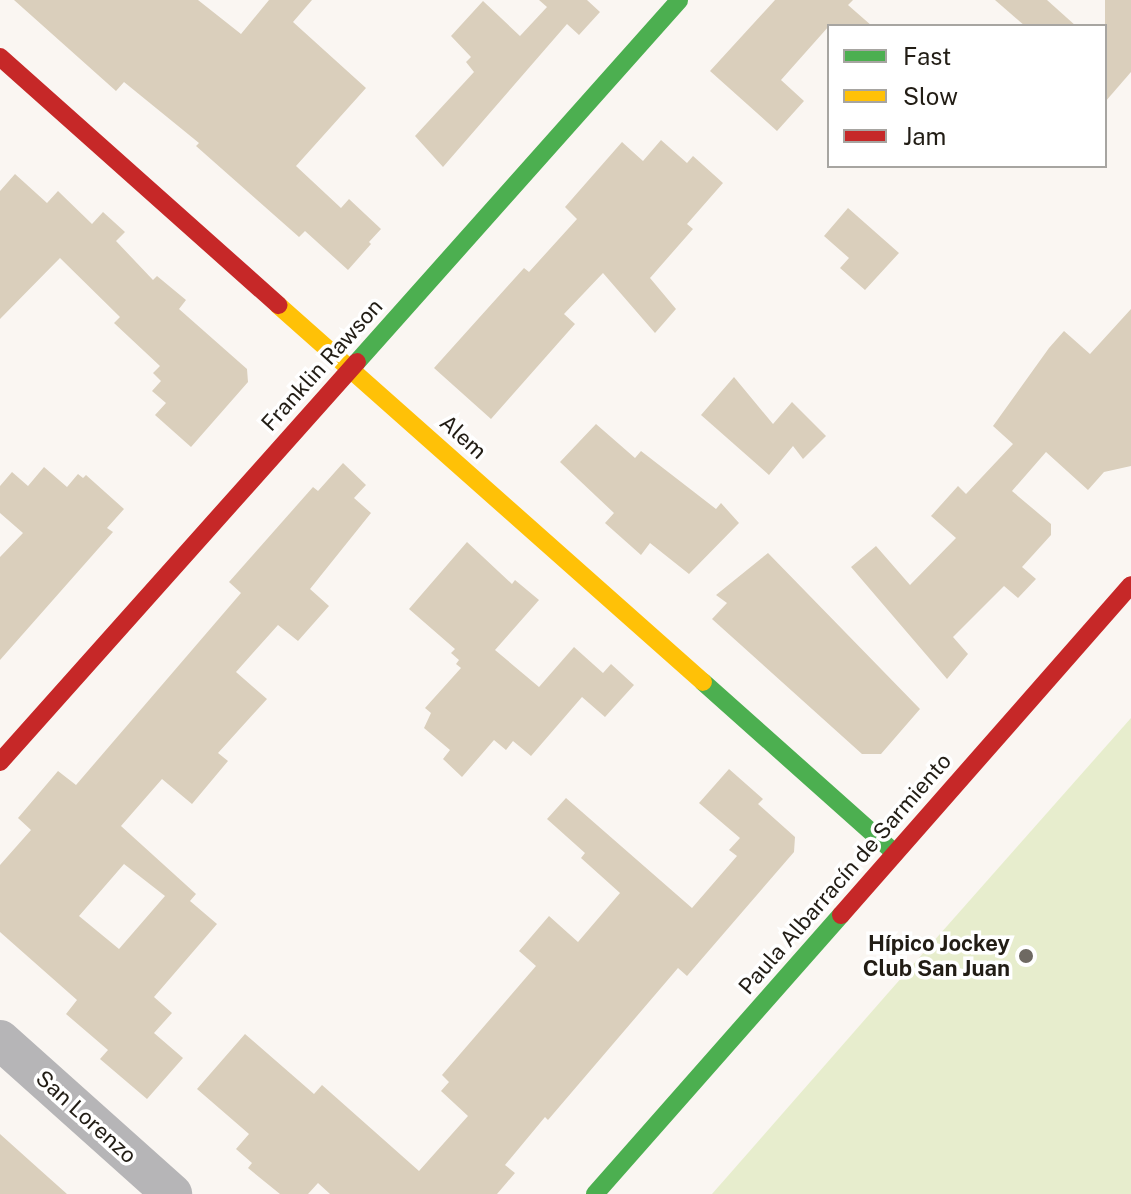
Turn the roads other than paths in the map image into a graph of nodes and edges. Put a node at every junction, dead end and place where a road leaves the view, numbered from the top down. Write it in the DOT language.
graph roads {
  1 [pos="679,0"];
  2 [pos="0,57"];
  3 [pos="351,369"];
  4 [pos="1131,585"];
  5 [pos="0,762"];
  6 [pos="895,853"];
  7 [pos="0,1040"];
  8 [pos="172,1194"];
  9 [pos="595,1194"];
  1 -- 3 [label="street, Franklin Rawson"];
  2 -- 3 [label="street, Alem"];
  3 -- 5 [label="street, Franklin Rawson"];
  3 -- 6 [label="street, Alem"];
  4 -- 6 [label="street, Paula Albarracín de Sarmiento"];
  6 -- 9 [label="street, Paula Albarracín de Sarmiento"];
  7 -- 8 [label="street, San Lorenzo"];
}
